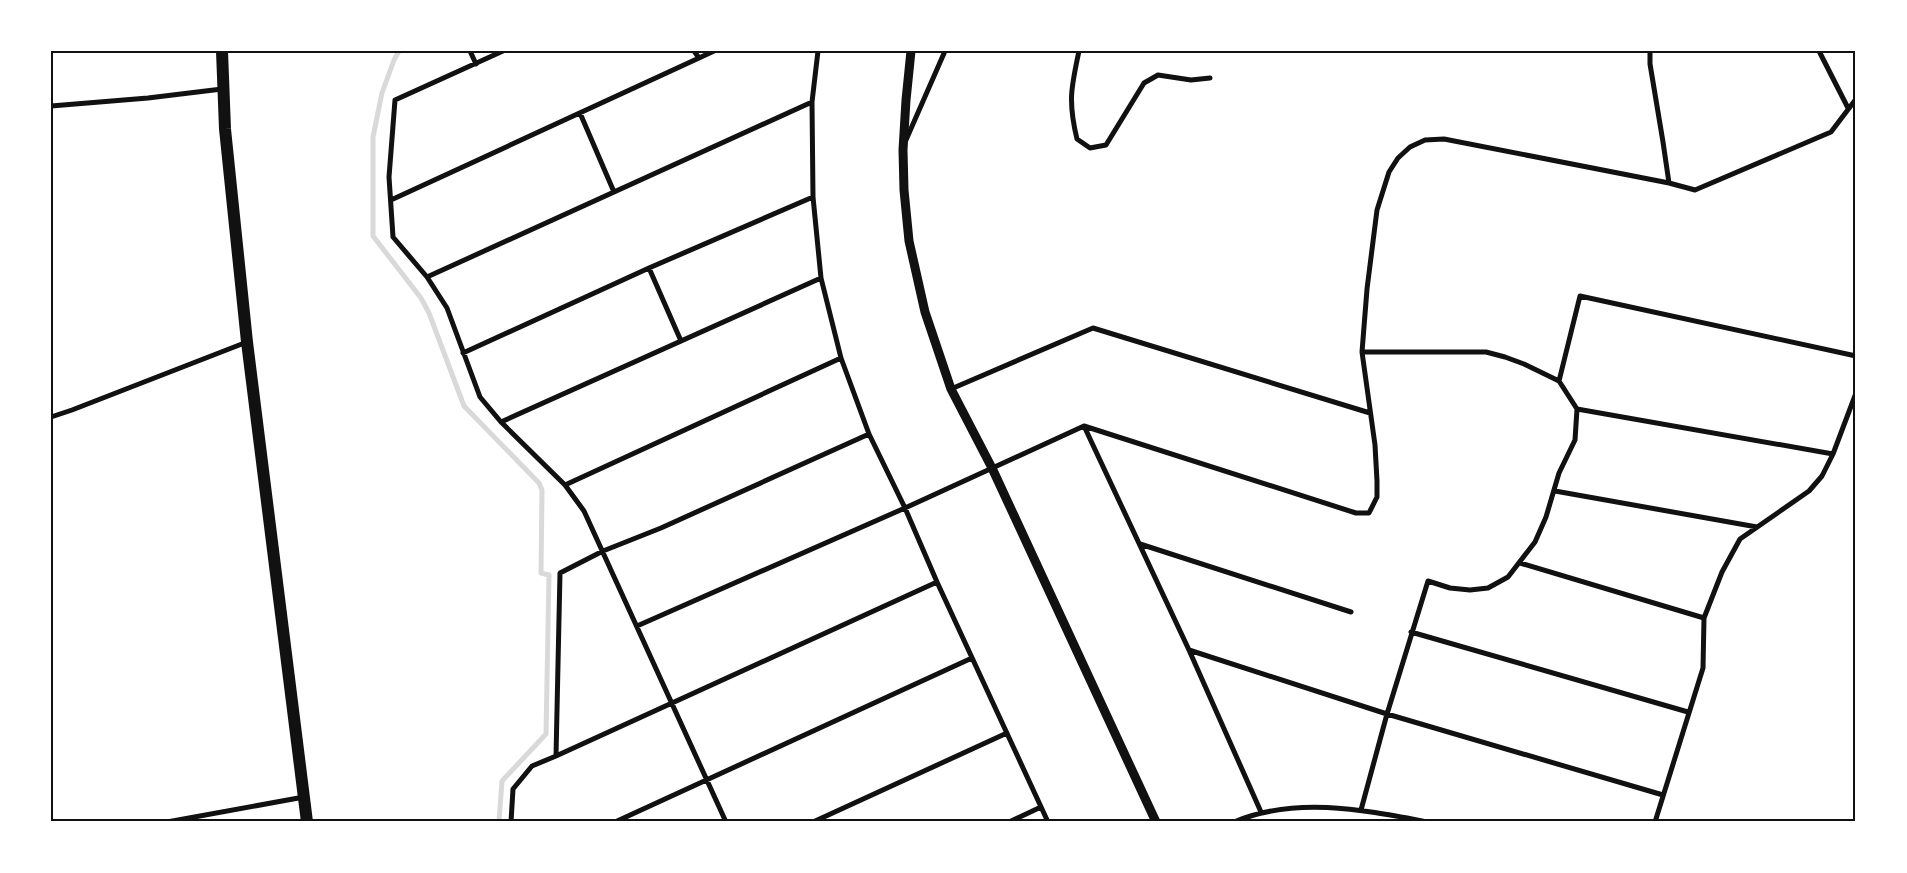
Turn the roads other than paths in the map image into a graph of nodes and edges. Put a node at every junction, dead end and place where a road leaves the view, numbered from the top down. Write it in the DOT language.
graph roads {
  1 [pos="222,51"];
  2 [pos="470,51"];
  3 [pos="503,51"];
  4 [pos="694,51"];
  5 [pos="714,51"];
  6 [pos="818,51"];
  7 [pos="911,51"];
  8 [pos="945,51"];
  9 [pos="1079,51"];
  10 [pos="1650,51"];
  11 [pos="1819,51"];
  12 [pos="699,58"];
  13 [pos="476,64"];
  14 [pos="1210,78"];
  15 [pos="222,89"];
  16 [pos="1856,99"];
  17 [pos="812,102"];
  18 [pos="51,106"];
  19 [pos="1848,108"];
  20 [pos="580,113"];
  21 [pos="903,150"];
  22 [pos="1668,183"];
  23 [pos="614,192"];
  24 [pos="813,197"];
  25 [pos="391,200"];
  26 [pos="649,268"];
  27 [pos="427,277"];
  28 [pos="821,278"];
  29 [pos="681,341"];
  30 [pos="247,342"];
  31 [pos="1362,352"];
  32 [pos="463,353"];
  33 [pos="1856,356"];
  34 [pos="841,358"];
  35 [pos="1559,381"];
  36 [pos="951,389"];
  37 [pos="1856,393"];
  38 [pos="1577,408"];
  39 [pos="1370,413"];
  40 [pos="51,417"];
  41 [pos="501,422"];
  42 [pos="1084,426"];
  43 [pos="869,434"];
  44 [pos="1833,454"];
  45 [pos="992,468"];
  46 [pos="565,485"];
  47 [pos="1555,491"];
  48 [pos="905,508"];
  49 [pos="1757,527"];
  50 [pos="1140,544"];
  51 [pos="603,551"];
  52 [pos="1520,563"];
  53 [pos="937,582"];
  54 [pos="1351,612"];
  55 [pos="1704,618"];
  56 [pos="638,626"];
  57 [pos="1411,632"];
  58 [pos="1189,650"];
  59 [pos="972,658"];
  60 [pos="672,703"];
  61 [pos="1688,712"];
  62 [pos="1387,714"];
  63 [pos="1006,733"];
  64 [pos="556,756"];
  65 [pos="707,780"];
  66 [pos="1663,795"];
  67 [pos="304,797"];
  68 [pos="1041,807"];
  69 [pos="1361,810"];
  70 [pos="1261,812"];
  71 [pos="167,822"];
  72 [pos="307,822"];
  73 [pos="511,822"];
  74 [pos="615,822"];
  75 [pos="726,822"];
  76 [pos="813,822"];
  77 [pos="1009,822"];
  78 [pos="1048,822"];
  79 [pos="1156,822"];
  80 [pos="1234,822"];
  81 [pos="1428,822"];
  82 [pos="1655,822"];
  1 -- 15 [label="main road"];
  2 -- 13 [label="street"];
  3 -- 13 [label="street"];
  4 -- 12 [label="street"];
  5 -- 12 [label="street"];
  6 -- 17 [label="street"];
  7 -- 21 [label="street"];
  8 -- 21 [label="street"];
  9 -- 14 [label="street"];
  10 -- 22 [label="street"];
  11 -- 19 [label="street"];
  12 -- 20 [label="street"];
  13 -- 25 [label="street"];
  15 -- 18 [label="street"];
  15 -- 30 [label="main road"];
  16 -- 19 [label="street"];
  17 -- 23 [label="street"];
  17 -- 24 [label="street"];
  19 -- 22 [label="street"];
  20 -- 23 [label="street"];
  20 -- 25 [label="street"];
  21 -- 36 [label="street"];
  22 -- 31 [label="street"];
  23 -- 27 [label="street"];
  24 -- 26 [label="street"];
  24 -- 28 [label="street"];
  25 -- 27 [label="street"];
  26 -- 29 [label="street"];
  26 -- 32 [label="street"];
  27 -- 32 [label="street"];
  28 -- 29 [label="street"];
  28 -- 34 [label="street"];
  29 -- 41 [label="street"];
  30 -- 40 [label="street"];
  30 -- 67 [label="main road"];
  31 -- 35 [label="street"];
  31 -- 39 [label="street"];
  32 -- 41 [label="street"];
  33 -- 35 [label="street"];
  34 -- 43 [label="street"];
  34 -- 46 [label="street"];
  35 -- 38 [label="street"];
  36 -- 39 [label="street"];
  36 -- 45 [label="street"];
  37 -- 44 [label="street"];
  38 -- 44 [label="street"];
  38 -- 47 [label="street"];
  39 -- 42 [label="street"];
  41 -- 46 [label="street"];
  42 -- 45 [label="street"];
  42 -- 50 [label="street"];
  43 -- 48 [label="street"];
  43 -- 51 [label="street"];
  44 -- 49 [label="street"];
  45 -- 48 [label="street"];
  45 -- 79 [label="street"];
  46 -- 51 [label="street"];
  47 -- 49 [label="street"];
  47 -- 52 [label="street"];
  48 -- 53 [label="street"];
  48 -- 56 [label="street"];
  49 -- 55 [label="street"];
  50 -- 54 [label="street"];
  50 -- 58 [label="street"];
  51 -- 56 [label="street"];
  51 -- 64 [label="street"];
  52 -- 55 [label="street"];
  52 -- 57 [label="street"];
  53 -- 59 [label="street"];
  53 -- 60 [label="street"];
  55 -- 61 [label="street"];
  56 -- 60 [label="street"];
  57 -- 61 [label="street"];
  57 -- 62 [label="street"];
  58 -- 62 [label="street"];
  58 -- 70 [label="street"];
  59 -- 63 [label="street"];
  59 -- 65 [label="street"];
  60 -- 64 [label="street"];
  60 -- 65 [label="street"];
  61 -- 66 [label="street"];
  62 -- 66 [label="street"];
  62 -- 69 [label="street"];
  63 -- 68 [label="street"];
  63 -- 76 [label="street"];
  64 -- 73 [label="street"];
  65 -- 74 [label="street"];
  65 -- 75 [label="street"];
  66 -- 82 [label="street"];
  67 -- 71 [label="street"];
  67 -- 72 [label="main road"];
  68 -- 77 [label="street"];
  68 -- 78 [label="street"];
  69 -- 70 [label="street"];
  69 -- 81 [label="street"];
  70 -- 80 [label="street"];
}
